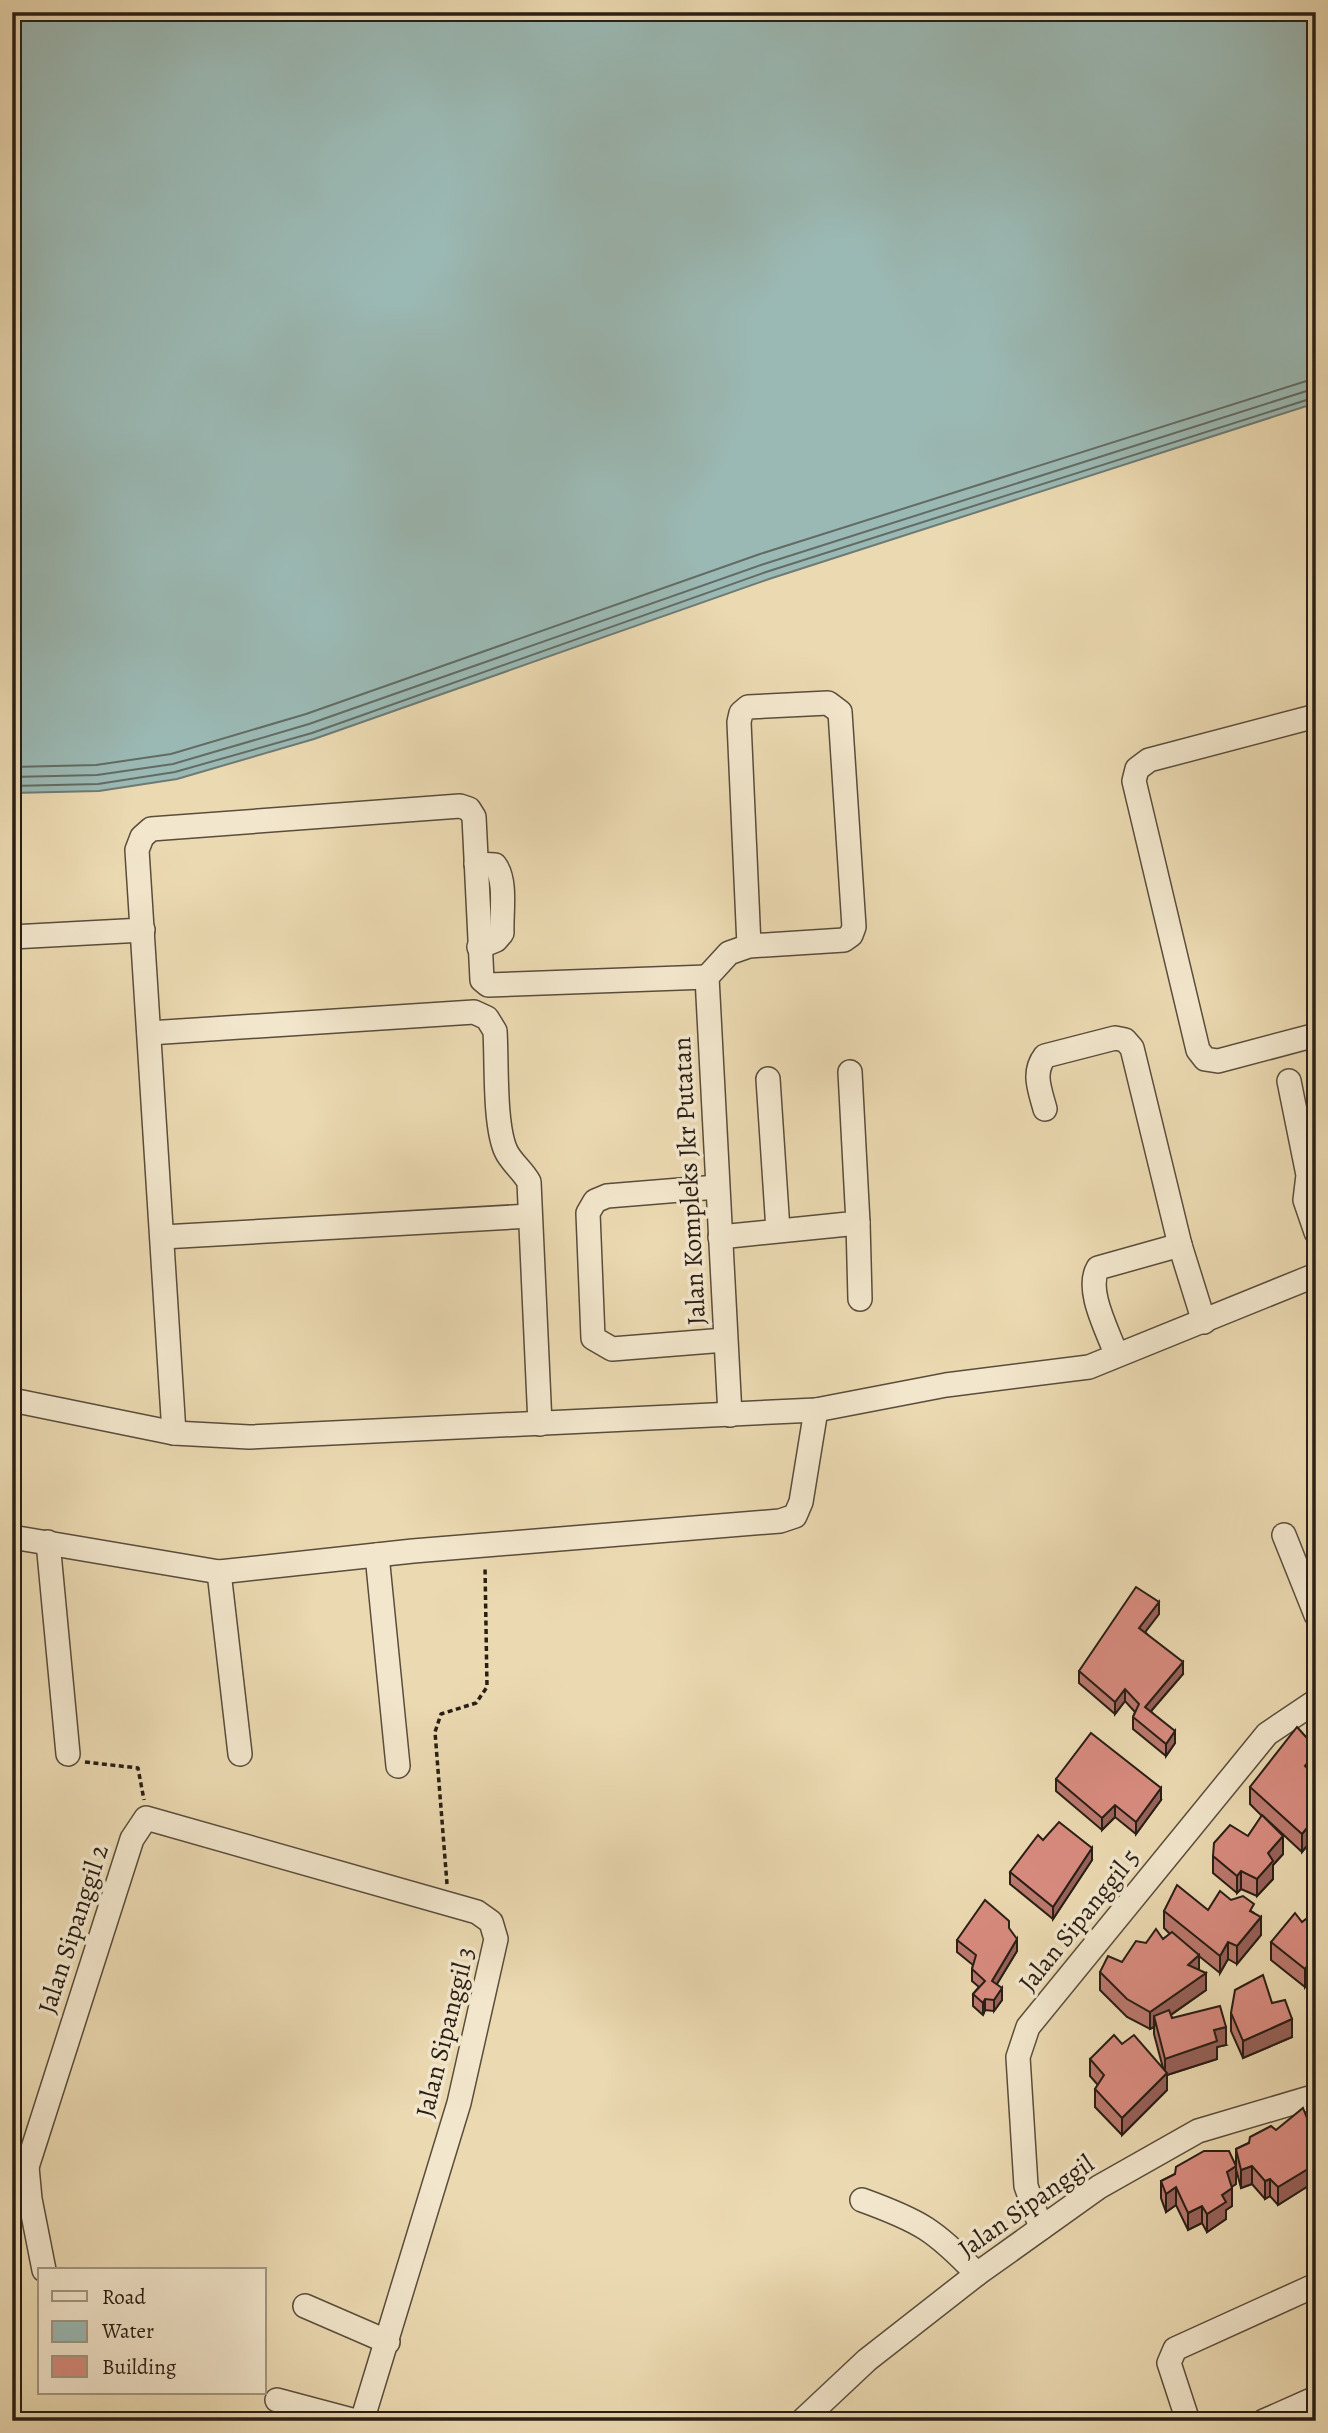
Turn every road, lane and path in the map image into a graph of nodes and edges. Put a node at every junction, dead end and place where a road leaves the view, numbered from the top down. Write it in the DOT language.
graph roads {
  1 [pos="1316,716"];
  2 [pos="143,930"];
  3 [pos="12,937"];
  4 [pos="739,949"];
  5 [pos="707,977"];
  6 [pos="149,1033"];
  7 [pos="1316,1035"];
  8 [pos="850,1072"];
  9 [pos="768,1079"];
  10 [pos="1289,1081"];
  11 [pos="1045,1109"];
  12 [pos="717,1187"];
  13 [pos="530,1216"];
  14 [pos="858,1223"];
  15 [pos="778,1230"];
  16 [pos="1316,1231"];
  17 [pos="163,1237"];
  18 [pos="720,1237"];
  19 [pos="1180,1245"];
  20 [pos="1316,1275"];
  21 [pos="860,1299"];
  22 [pos="1205,1322"];
  23 [pos="725,1340"];
  24 [pos="1116,1354"];
  25 [pos="12,1400"];
  26 [pos="816,1409"];
  27 [pos="730,1415"];
  28 [pos="540,1424"];
  29 [pos="174,1433"];
  30 [pos="1284,1535"];
  31 [pos="12,1537"];
  32 [pos="48,1542"];
  33 [pos="484,1547"];
  34 [pos="377,1555"];
  35 [pos="219,1572"];
  36 [pos="1316,1615"];
  37 [pos="1316,1701"];
  38 [pos="68,1754"];
  39 [pos="240,1754"];
  40 [pos="398,1766"];
  41 [pos="146,1818"];
  42 [pos="449,1905"];
  43 [pos="1316,2096"];
  44 [pos="20,2166"];
  45 [pos="862,2200"];
  46 [pos="1041,2228"];
  47 [pos="44,2268"];
  48 [pos="977,2274"];
  49 [pos="1316,2285"];
  50 [pos="306,2306"];
  51 [pos="388,2342"];
  52 [pos="1316,2398"];
  53 [pos="277,2400"];
  54 [pos="356,2421"];
  55 [pos="362,2421"];
  56 [pos="802,2421"];
  57 [pos="1188,2421"];
  58 [pos="1264,2421"];
  1 -- 7 [label="street"];
  2 -- 3 [label="street"];
  2 -- 5 [label="street"];
  2 -- 6 [label="street"];
  4 -- 4 [label="street"];
  4 -- 5 [label="street"];
  5 -- 12 [label="street, Jalan Kompleks Jkr Putatan"];
  6 -- 13 [label="street"];
  6 -- 17 [label="street"];
  8 -- 14 [label="street"];
  9 -- 15 [label="street"];
  10 -- 16 [label="street"];
  11 -- 19 [label="street"];
  12 -- 18 [label="street, Jalan Kompleks Jkr Putatan"];
  12 -- 23 [label="street"];
  13 -- 17 [label="street"];
  13 -- 28 [label="street"];
  14 -- 15 [label="street"];
  14 -- 21 [label="street"];
  15 -- 18 [label="street"];
  17 -- 29 [label="street"];
  18 -- 23 [label="street, Jalan Kompleks Jkr Putatan"];
  19 -- 22 [label="street"];
  19 -- 24 [label="street"];
  20 -- 22 [label="street"];
  22 -- 24 [label="street"];
  23 -- 27 [label="street, Jalan Kompleks Jkr Putatan"];
  24 -- 26 [label="street"];
  25 -- 29 [label="street"];
  26 -- 27 [label="street"];
  26 -- 33 [label="street"];
  27 -- 28 [label="street"];
  28 -- 29 [label="street"];
  30 -- 36 [label="street"];
  31 -- 32 [label="street"];
  32 -- 35 [label="street"];
  32 -- 38 [label="street"];
  33 -- 34 [label="street"];
  33 -- 42 [label="path"];
  34 -- 35 [label="street"];
  34 -- 40 [label="street"];
  35 -- 39 [label="street"];
  37 -- 46 [label="street, Jalan Sipanggil 5"];
  38 -- 41 [label="path"];
  41 -- 42 [label="street, Jalan Sipanggil 3"];
  41 -- 44 [label="street, Jalan Sipanggil 2"];
  42 -- 51 [label="street, Jalan Sipanggil 3"];
  43 -- 46 [label="street, Jalan Sipanggil"];
  44 -- 47 [label="street"];
  45 -- 48 [label="street"];
  46 -- 48 [label="street, Jalan Sipanggil"];
  48 -- 56 [label="street, Jalan Sipanggil"];
  49 -- 57 [label="street"];
  50 -- 51 [label="street"];
  51 -- 55 [label="street, Jalan Sipanggil 3"];
  52 -- 58 [label="street"];
  53 -- 54 [label="street"];
}
